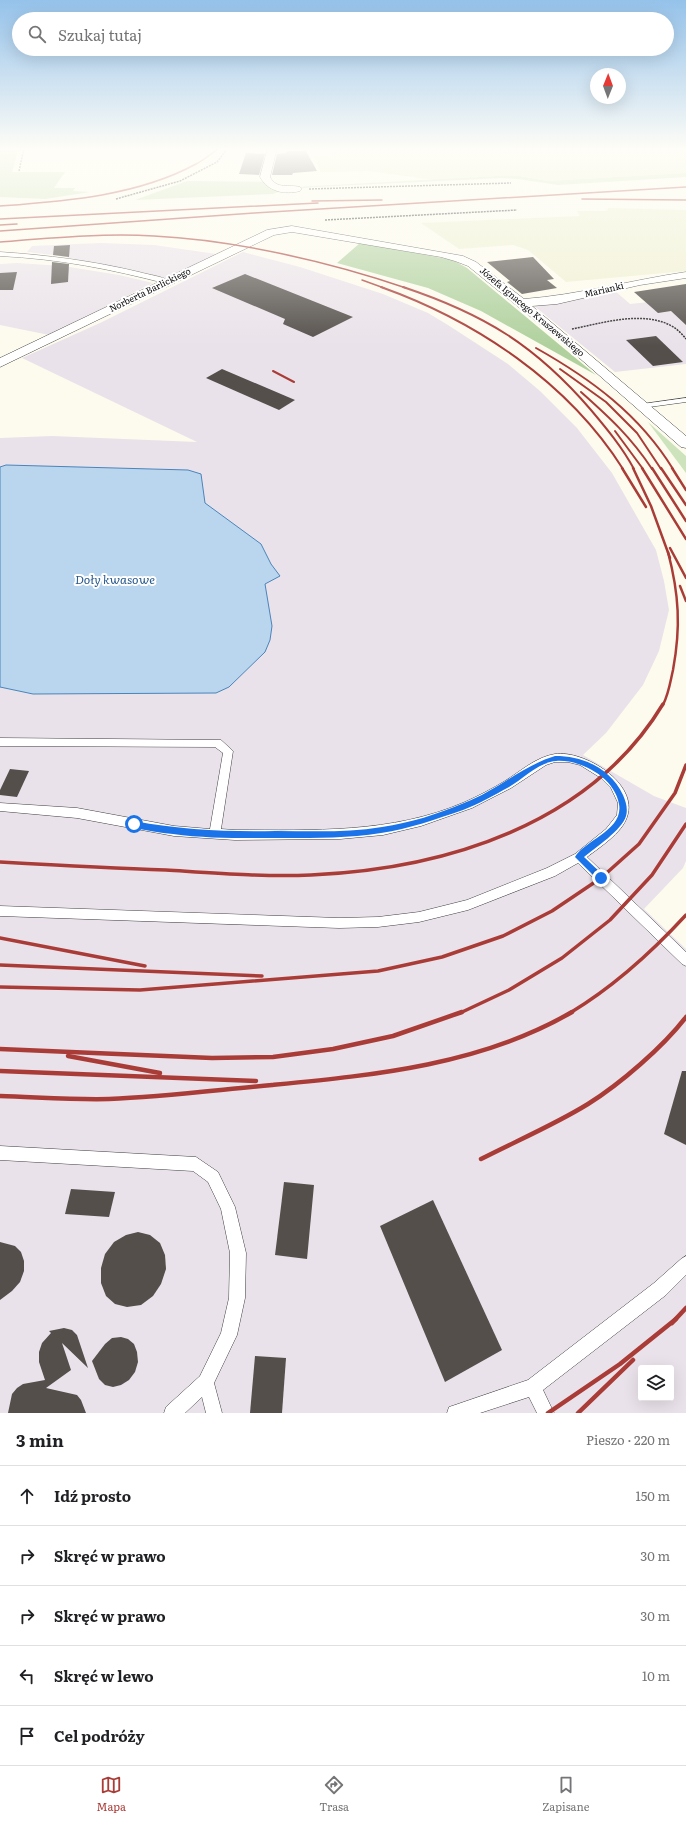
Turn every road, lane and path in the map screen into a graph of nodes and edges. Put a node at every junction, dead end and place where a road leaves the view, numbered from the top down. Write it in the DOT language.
graph roads {
  1 [pos="442,214"];
  2 [pos="326,220"];
  3 [pos="302,231"];
  4 [pos="0,254"];
  5 [pos="686,275"];
  6 [pos="168,282"];
  7 [pos="522,303"];
  8 [pos="556,331"];
  9 [pos="686,339"];
  10 [pos="0,363"];
  11 [pos="686,400"];
  12 [pos="642,406"];
  13 [pos="686,444"];
  14 [pos="0,742"];
  15 [pos="0,807"];
  16 [pos="215,833"];
  17 [pos="579,857"];
  18 [pos="0,911"];
  19 [pos="686,960"];
  20 [pos="0,1153"];
  21 [pos="686,1264"];
  22 [pos="206,1382"];
  23 [pos="533,1387"];
  24 [pos="172,1413"];
  25 [pos="214,1413"];
  26 [pos="455,1413"];
  27 [pos="546,1413"];
  1 -- 2 [label="path"];
  3 -- 6 [label="street, Norberta Barlickiego"];
  3 -- 7 [label="street, Józefa Ignacego Kraszewskiego"];
  4 -- 6 [label="lane"];
  5 -- 7 [label="street, Marianki"];
  6 -- 10 [label="street, Norberta Barlickiego"];
  7 -- 8 [label="street, Józefa Ignacego Kraszewskiego"];
  8 -- 9 [label="path"];
  8 -- 12 [label="street, Józefa Ignacego Kraszewskiego"];
  11 -- 12 [label="lane"];
  12 -- 13 [label="street, Józefa Ignacego Kraszewskiego"];
  14 -- 16 [label="lane"];
  15 -- 16 [label="lane"];
  16 -- 17 [label="lane"];
  17 -- 18 [label="lane"];
  17 -- 19 [label="lane"];
  20 -- 22 [label="lane"];
  21 -- 23 [label="lane"];
  22 -- 24 [label="lane"];
  22 -- 25 [label="lane"];
  23 -- 26 [label="lane"];
  23 -- 27 [label="lane"];
}
